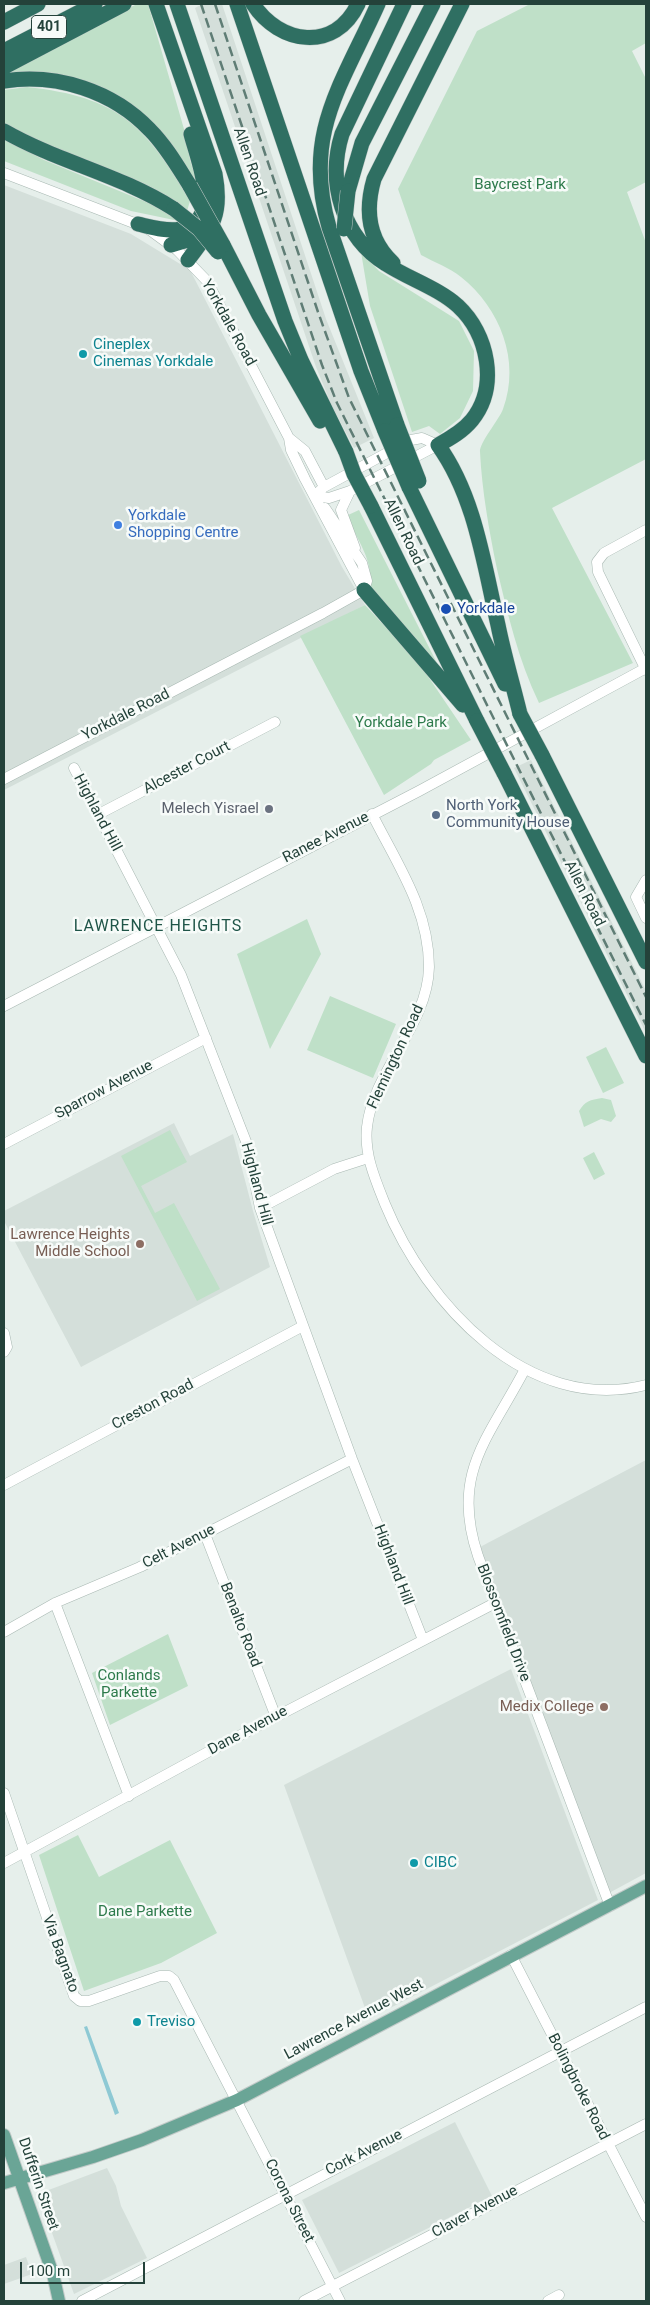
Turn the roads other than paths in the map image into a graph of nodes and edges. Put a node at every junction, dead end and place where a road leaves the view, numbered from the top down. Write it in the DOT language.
graph roads {
  1 [pos="38,4"];
  2 [pos="95,4"];
  3 [pos="124,4"];
  4 [pos="156,4"];
  5 [pos="237,4"];
  6 [pos="253,4"];
  7 [pos="358,4"];
  8 [pos="378,4"];
  9 [pos="404,4"];
  10 [pos="462,4"];
  11 [pos="432,5"];
  12 [pos="179,11"];
  13 [pos="4,22"];
  14 [pos="172,50"];
  15 [pos="4,51"];
  16 [pos="4,67"];
  17 [pos="4,81"];
  18 [pos="4,132"];
  19 [pos="4,173"];
  20 [pos="138,224"];
  21 [pos="212,228"];
  22 [pos="171,245"];
  23 [pos="221,248"];
  24 [pos="188,260"];
  25 [pos="420,283"];
  26 [pos="361,318"];
  27 [pos="391,428"];
  28 [pos="290,438"];
  29 [pos="438,445"];
  30 [pos="342,454"];
  31 [pos="324,487"];
  32 [pos="350,491"];
  33 [pos="314,496"];
  34 [pos="646,530"];
  35 [pos="357,554"];
  36 [pos="364,590"];
  37 [pos="646,669"];
  38 [pos="520,714"];
  39 [pos="477,721"];
  40 [pos="275,722"];
  41 [pos="74,768"];
  42 [pos="4,779"];
  43 [pos="99,814"];
  44 [pos="372,814"];
  45 [pos="646,880"];
  46 [pos="646,918"];
  47 [pos="156,927"];
  48 [pos="646,962"];
  49 [pos="4,1006"];
  50 [pos="206,1038"];
  51 [pos="646,1056"];
  52 [pos="4,1144"];
  53 [pos="368,1158"];
  54 [pos="260,1208"];
  55 [pos="303,1326"];
  56 [pos="4,1333"];
  57 [pos="4,1352"];
  58 [pos="525,1369"];
  59 [pos="646,1385"];
  60 [pos="352,1459"];
  61 [pos="4,1485"];
  62 [pos="205,1534"];
  63 [pos="55,1603"];
  64 [pos="495,1603"];
  65 [pos="4,1632"];
  66 [pos="423,1640"];
  67 [pos="276,1717"];
  68 [pos="4,1793"];
  69 [pos="129,1796"];
  70 [pos="26,1852"];
  71 [pos="4,1863"];
  72 [pos="646,1886"];
  73 [pos="610,1906"];
  74 [pos="511,1955"];
  75 [pos="646,2007"];
  76 [pos="561,2052"];
  77 [pos="237,2100"];
  78 [pos="646,2124"];
  79 [pos="4,2135"];
  80 [pos="606,2144"];
  81 [pos="4,2162"];
  82 [pos="12,2184"];
  83 [pos="286,2194"];
  84 [pos="646,2217"];
  85 [pos="332,2286"];
  86 [pos="559,2295"];
  87 [pos="82,2301"];
  88 [pos="304,2301"];
  89 [pos="340,2301"];
  90 [pos="548,2301"];
  1 -- 13 [label="highway, 401"];
  2 -- 15 [label="highway, 401"];
  3 -- 16 [label="highway"];
  4 -- 14 [label="highway"];
  5 -- 27 [label="highway, Allen Road"];
  6 -- 7 [label="highway"];
  8 -- 26 [label="highway"];
  9 -- 25 [label="highway"];
  10 -- 25 [label="highway"];
  11 -- 26 [label="highway, bridge"];
  12 -- 30 [label="highway, Allen Road"];
  14 -- 20 [label="highway"];
  14 -- 21 [label="highway"];
  17 -- 23 [label="highway, bridge"];
  18 -- 23 [label="highway, bridge"];
  19 -- 20 [label="street, Yorkdale Road"];
  20 -- 22 [label="street, Yorkdale Road"];
  21 -- 22 [label="highway"];
  21 -- 24 [label="highway"];
  22 -- 24 [label="street, Yorkdale Road"];
  23 -- 30 [label="highway"];
  24 -- 28 [label="street, Yorkdale Road"];
  25 -- 29 [label="highway"];
  26 -- 27 [label="highway"];
  27 -- 38 [label="highway, Allen Road, bridge"];
  28 -- 31 [label="street, Yorkdale Road"];
  28 -- 33 [label="street, Yorkdale Road"];
  29 -- 31 [label="street"];
  29 -- 32 [label="street"];
  29 -- 38 [label="highway"];
  30 -- 39 [label="highway, Allen Road, bridge"];
  31 -- 33 [label="street"];
  32 -- 33 [label="street"];
  32 -- 35 [label="street"];
  33 -- 35 [label="street, Yorkdale Road"];
  33 -- 36 [label="street, Yorkdale Road"];
  34 -- 37 [label="street"];
  35 -- 36 [label="street, Yorkdale Road"];
  36 -- 39 [label="highway"];
  36 -- 42 [label="street, Yorkdale Road"];
  37 -- 44 [label="street, Ranee Avenue"];
  38 -- 48 [label="highway, Allen Road, bridge"];
  39 -- 51 [label="highway, Allen Road, bridge"];
  40 -- 43 [label="street, Alcester Court"];
  41 -- 43 [label="street, Highland Hill"];
  43 -- 47 [label="street, Highland Hill"];
  44 -- 47 [label="street, Ranee Avenue"];
  44 -- 53 [label="street, Flemington Road"];
  45 -- 46 [label="street"];
  47 -- 49 [label="street, Ranee Avenue"];
  47 -- 50 [label="street, Highland Hill"];
  50 -- 52 [label="street, Sparrow Avenue"];
  50 -- 54 [label="street, Highland Hill"];
  53 -- 54 [label="street"];
  53 -- 58 [label="street, Flemington Road"];
  54 -- 55 [label="street, Highland Hill"];
  55 -- 60 [label="street, Highland Hill"];
  55 -- 61 [label="street, Creston Road"];
  56 -- 57 [label="street"];
  58 -- 59 [label="street, Flemington Road"];
  58 -- 64 [label="street, Blossomfield Drive"];
  60 -- 62 [label="street, Celt Avenue"];
  60 -- 66 [label="street, Highland Hill"];
  62 -- 63 [label="street, Celt Avenue"];
  62 -- 67 [label="street, Benalto Road"];
  63 -- 65 [label="street, Celt Avenue"];
  63 -- 69 [label="street"];
  64 -- 66 [label="street, Dane Avenue"];
  64 -- 73 [label="street, Blossomfield Drive"];
  66 -- 67 [label="street, Dane Avenue"];
  67 -- 69 [label="street, Dane Avenue"];
  68 -- 70 [label="street"];
  69 -- 70 [label="street, Dane Avenue"];
  70 -- 71 [label="street, Dane Avenue"];
  70 -- 77 [label="street, Via Bagnato"];
  72 -- 73 [label="main road, Lawrence Avenue West"];
  73 -- 74 [label="main road, Lawrence Avenue West"];
  74 -- 76 [label="street, Bolingbroke Road"];
  74 -- 77 [label="main road, Lawrence Avenue West"];
  75 -- 76 [label="street, Cork Avenue"];
  76 -- 80 [label="street, Bolingbroke Road"];
  76 -- 83 [label="street, Cork Avenue"];
  77 -- 82 [label="main road, Lawrence Avenue West"];
  77 -- 83 [label="street, Corona Street"];
  78 -- 80 [label="street, Claver Avenue"];
  79 -- 82 [label="main road, Dufferin Street"];
  80 -- 84 [label="street, Bolingbroke Road"];
  80 -- 85 [label="street, Claver Avenue"];
  81 -- 82 [label="main road, Dufferin Street"];
  82 -- 82 [label="main road, Dufferin Street"];
  83 -- 85 [label="street, Corona Street"];
  83 -- 87 [label="street, Cork Avenue"];
  85 -- 88 [label="street, Claver Avenue"];
  85 -- 89 [label="street, Corona Street"];
  86 -- 90 [label="street"];
}
